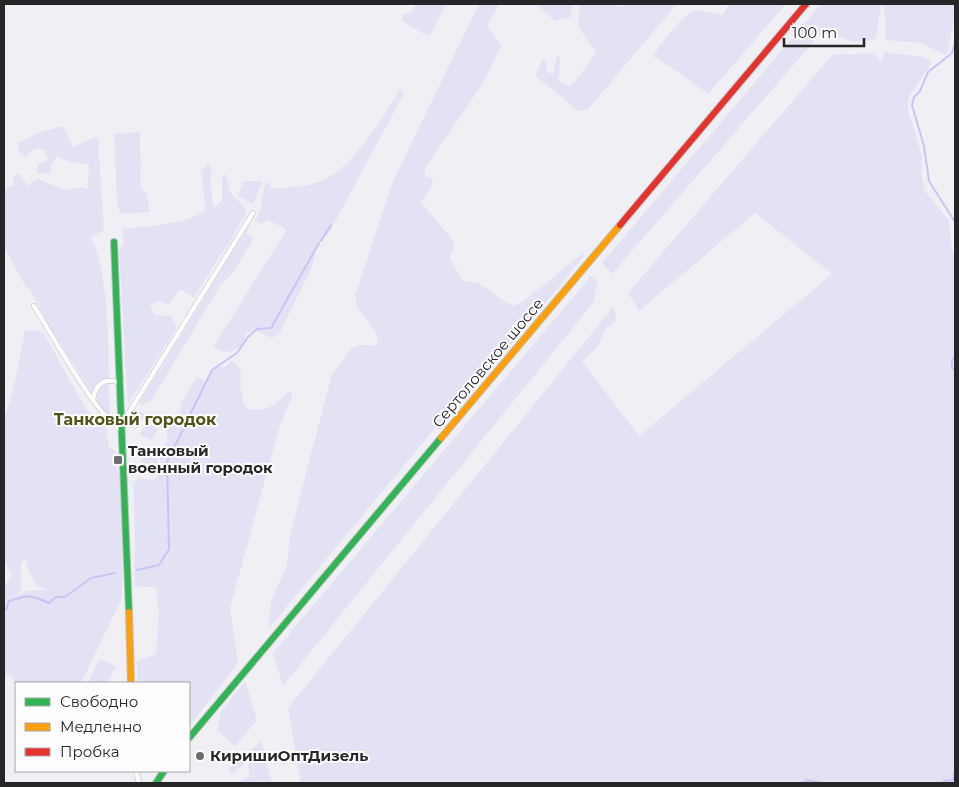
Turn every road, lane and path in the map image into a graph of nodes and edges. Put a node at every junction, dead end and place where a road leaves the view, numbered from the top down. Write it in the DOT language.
graph roads {
  1 [pos="806,4"];
  2 [pos="253,213"];
  3 [pos="114,242"];
  4 [pos="34,306"];
  5 [pos="121,383"];
  6 [pos="93,400"];
  7 [pos="122,427"];
  8 [pos="131,682"];
  9 [pos="190,737"];
  10 [pos="163,772"];
  11 [pos="156,783"];
  1 -- 9 [label="main road, Сертоловское шоссе"];
  2 -- 7 [label="street"];
  3 -- 5 [label="main road"];
  4 -- 6 [label="street"];
  5 -- 6 [label="street"];
  5 -- 7 [label="main road"];
  6 -- 7 [label="street"];
  7 -- 8 [label="main road"];
  10 -- 11 [label="main road"];
}
